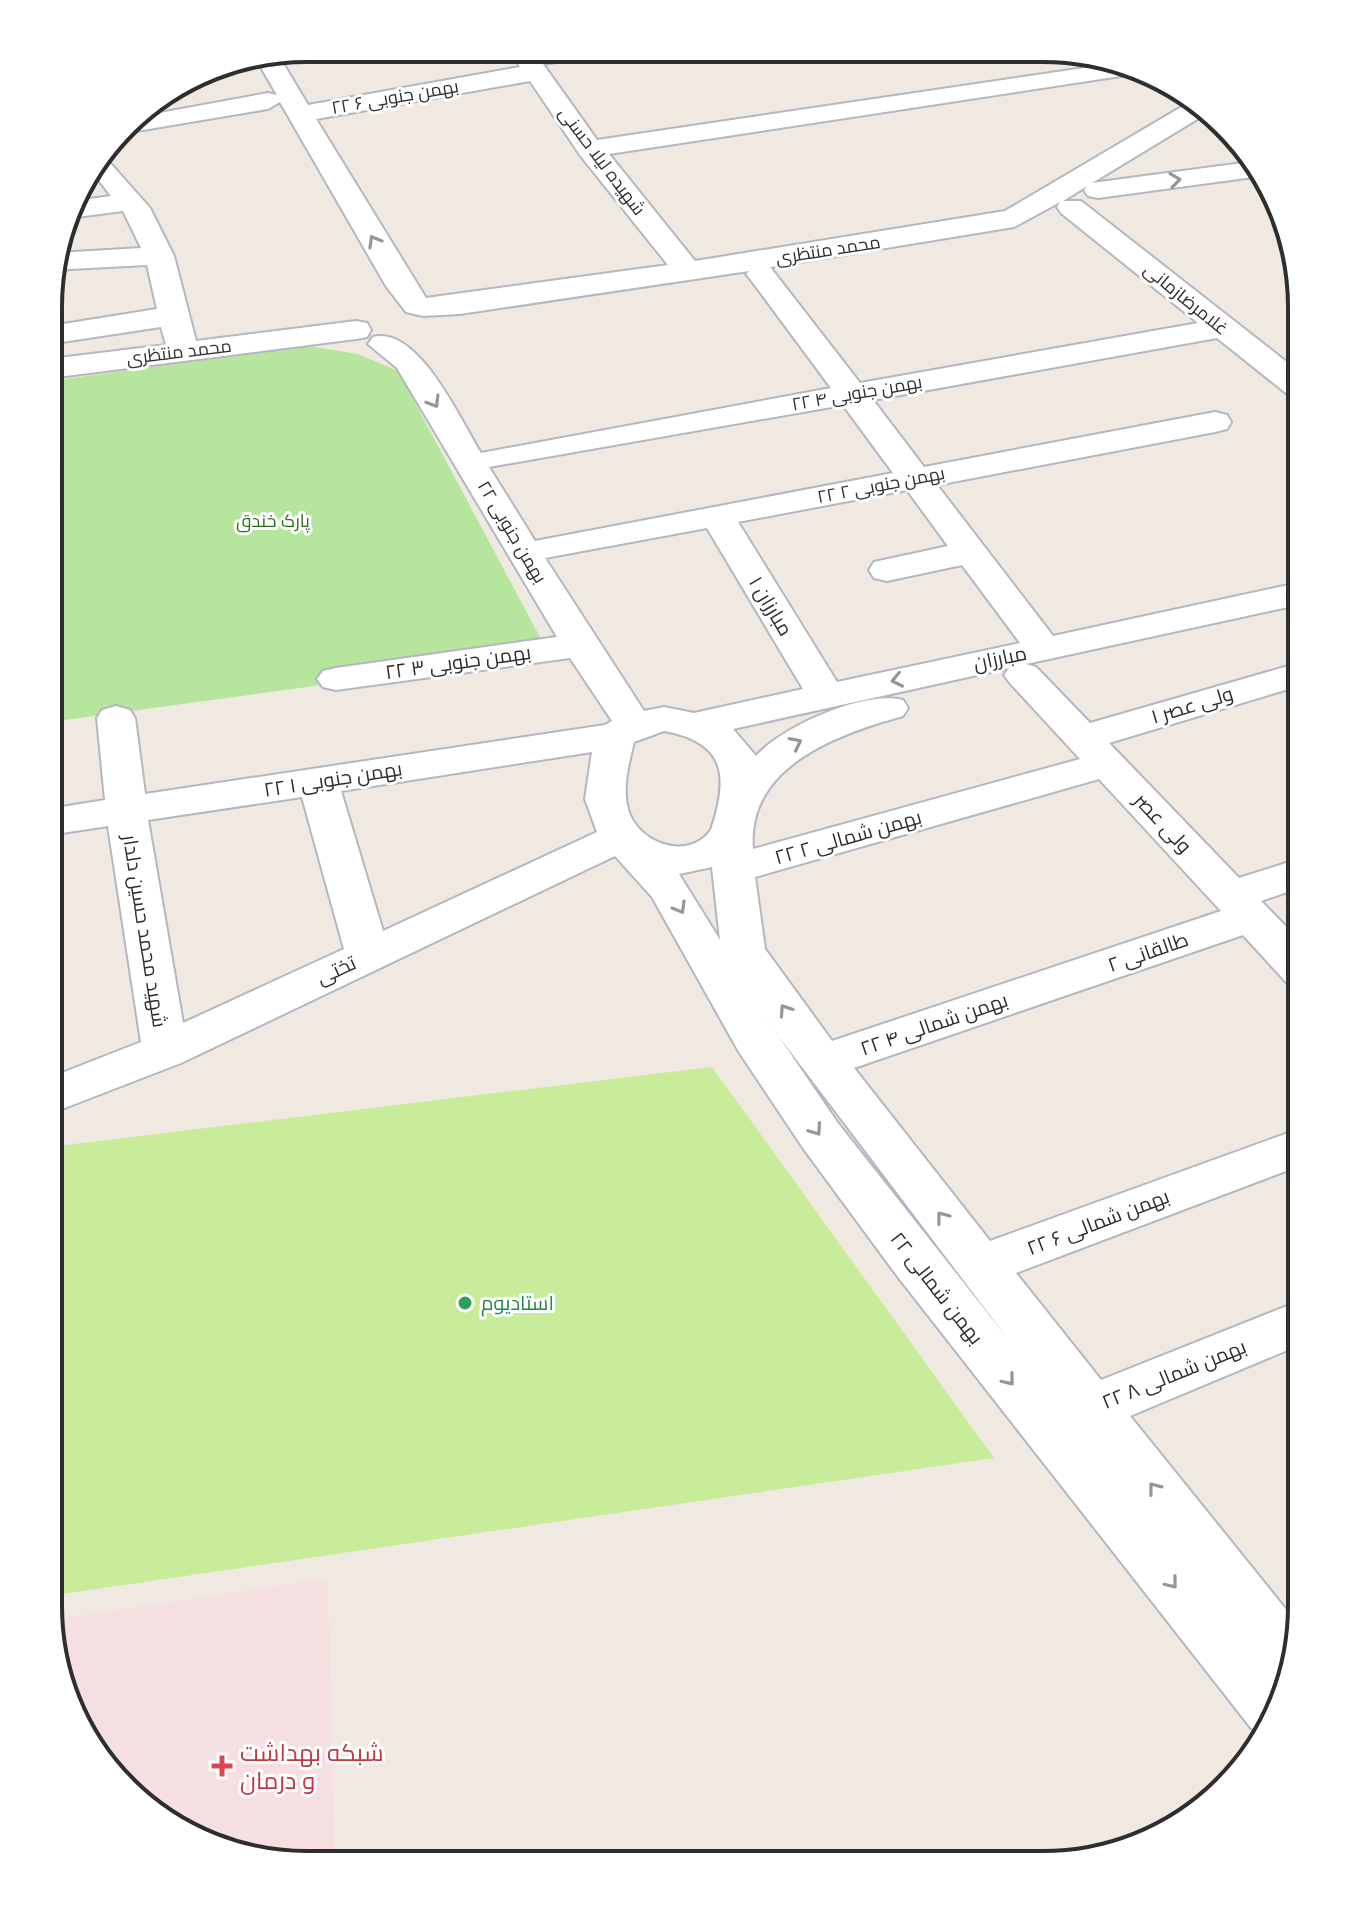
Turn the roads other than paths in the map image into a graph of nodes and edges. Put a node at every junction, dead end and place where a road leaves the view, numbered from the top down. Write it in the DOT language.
graph roads {
  1 [pos="458,62"];
  2 [pos="524,62"];
  3 [pos="529,62"];
  4 [pos="271,65"];
  5 [pos="251,69"];
  6 [pos="1111,72"];
  7 [pos="481,82"];
  8 [pos="268,101"];
  9 [pos="1191,112"];
  10 [pos="299,114"];
  11 [pos="146,123"];
  12 [pos="1209,128"];
  13 [pos="1194,143"];
  14 [pos="590,149"];
  15 [pos="1237,158"];
  16 [pos="105,170"];
  17 [pos="1246,170"];
  18 [pos="323,177"];
  19 [pos="1098,190"];
  20 [pos="130,201"];
  21 [pos="1071,207"];
  22 [pos="83,208"];
  23 [pos="348,249"];
  24 [pos="159,256"];
  25 [pos="67,261"];
  26 [pos="688,271"];
  27 [pos="761,274"];
  28 [pos="174,316"];
  29 [pos="428,318"];
  30 [pos="1221,328"];
  31 [pos="62,333"];
  32 [pos="370,337"];
  33 [pos="183,352"];
  34 [pos="62,367"];
  35 [pos="1288,379"];
  36 [pos="851,394"];
  37 [pos="1215,422"];
  38 [pos="494,458"];
  39 [pos="915,479"];
  40 [pos="717,516"];
  41 [pos="548,548"];
  42 [pos="971,552"];
  43 [pos="887,570"];
  44 [pos="1288,616"];
  45 [pos="580,645"];
  46 [pos="1033,662"];
  47 [pos="1288,678"];
  48 [pos="336,679"];
  49 [pos="826,695"];
  50 [pos="116,718"];
  51 [pos="653,726"];
  52 [pos="1095,751"];
  53 [pos="318,782"];
  54 [pos="962,805"];
  55 [pos="126,810"];
  56 [pos="62,820"];
  57 [pos="735,834"];
  58 [pos="626,843"];
  59 [pos="1288,880"];
  60 [pos="1241,907"];
  61 [pos="368,955"];
  62 [pos="1288,956"];
  63 [pos="1045,986"];
  64 [pos="165,1051"];
  65 [pos="823,1061"];
  66 [pos="62,1092"];
  67 [pos="1287,1151"];
  68 [pos="980,1266"];
  69 [pos="1287,1327"];
  70 [pos="1091,1408"];
  71 [pos="1283,1652"];
  72 [pos="1268,1703"];
  1 -- 7 [label="street"];
  2 -- 7 [label="street, ۲۲ بهمن جنوبی ۶"];
  3 -- 14 [label="street, شهیده لیلا حسنی"];
  4 -- 10 [label="street, ۲۲ بهمن جنوبی"];
  5 -- 8 [label="street, ۲۲ بهمن جنوبی"];
  6 -- 14 [label="street"];
  7 -- 10 [label="street, ۲۲ بهمن جنوبی ۶"];
  8 -- 11 [label="street"];
  8 -- 18 [label="street, ۲۲ بهمن جنوبی"];
  9 -- 26 [label="street, محمد منتظری"];
  10 -- 18 [label="street, ۲۲ بهمن جنوبی"];
  12 -- 13 [label="street, محمد منتظری"];
  13 -- 15 [label="street"];
  13 -- 19 [label="street, محمد منتظری"];
  14 -- 26 [label="street, شهیده لیلا حسنی"];
  16 -- 20 [label="street"];
  19 -- 17 [label="street, one-way"];
  18 -- 23 [label="street, ۲۲ بهمن جنوبی"];
  29 -- 18 [label="street, ۲۲ بهمن جنوبی, one-way"];
  19 -- 21 [label="street, محمد منتظری"];
  20 -- 22 [label="street"];
  20 -- 24 [label="street"];
  21 -- 27 [label="street, محمد منتظری"];
  21 -- 30 [label="street, غلامرضازمانی"];
  24 -- 25 [label="street"];
  24 -- 28 [label="street"];
  26 -- 29 [label="street, محمد منتظری"];
  27 -- 29 [label="street, محمد منتظری"];
  27 -- 36 [label="street, ولی عصر"];
  28 -- 31 [label="street"];
  28 -- 33 [label="street"];
  29 -- 32 [label="street"];
  29 -- 38 [label="street, ۲۲ بهمن جنوبی"];
  30 -- 35 [label="street, غلامرضازمانی"];
  30 -- 36 [label="street, ۲۲ بهمن جنوبی ۴"];
  32 -- 33 [label="street, محمد منتظری"];
  32 -- 45 [label="street, ۲۲ بهمن جنوبی, one-way"];
  33 -- 34 [label="street, محمد منتظری"];
  36 -- 38 [label="street, ۲۲ بهمن جنوبی ۴"];
  36 -- 39 [label="street, ولی عصر"];
  37 -- 39 [label="street, ۲۲ بهمن جنوبی ۲"];
  38 -- 41 [label="street, ۲۲ بهمن جنوبی"];
  39 -- 40 [label="street, ۲۲ بهمن جنوبی ۲"];
  39 -- 42 [label="street, ولی عصر"];
  40 -- 41 [label="street, ۲۲ بهمن جنوبی ۲"];
  40 -- 49 [label="street, مبارزان ۱"];
  41 -- 51 [label="street, ۲۲ بهمن جنوبی"];
  42 -- 43 [label="street"];
  42 -- 46 [label="street, ولی عصر"];
  44 -- 46 [label="street, مبارزان"];
  45 -- 48 [label="street, ۲۲ بهمن جنوبی ۳"];
  45 -- 51 [label="street, ۲۲ بهمن جنوبی"];
  46 -- 49 [label="street, مبارزان, one-way"];
  46 -- 52 [label="street, ولی عصر"];
  57 -- 46 [label="street, مبارزان, one-way"];
  47 -- 52 [label="street, ولی عصر ۱"];
  49 -- 51 [label="street, مبارزان"];
  50 -- 55 [label="street, شهید محمد حسین دلدار"];
  51 -- 53 [label="street, ۲۲ بهمن جنوبی ۱"];
  51 -- 57 [label="street"];
  51 -- 58 [label="street"];
  52 -- 54 [label="street, ولی عصر ۱"];
  52 -- 60 [label="street, ولی عصر"];
  53 -- 55 [label="street, ۲۲ بهمن جنوبی ۱"];
  53 -- 61 [label="street"];
  54 -- 57 [label="street, ۲۲ بهمن شمالی ۲"];
  55 -- 56 [label="street, ۲۲ بهمن جنوبی ۱"];
  55 -- 64 [label="street, شهید محمد حسین دلدار"];
  57 -- 58 [label="street"];
  65 -- 57 [label="street, one-way"];
  58 -- 61 [label="street, تختی"];
  58 -- 72 [label="street, ۲۲ بهمن شمالی, one-way"];
  59 -- 60 [label="street, طالقانی ۲"];
  60 -- 62 [label="street, ولی عصر"];
  60 -- 63 [label="street, طالقانی ۲"];
  61 -- 64 [label="street, تختی"];
  63 -- 65 [label="street, ۲۲ بهمن شمالی ۴"];
  64 -- 66 [label="street, تختی"];
  68 -- 65 [label="street, one-way"];
  67 -- 68 [label="street, ۲۲ بهمن شمالی ۶"];
  68 -- 70 [label="street"];
  69 -- 70 [label="street, ۲۲ بهمن شمالی ۸"];
  71 -- 70 [label="street, one-way"];
}
